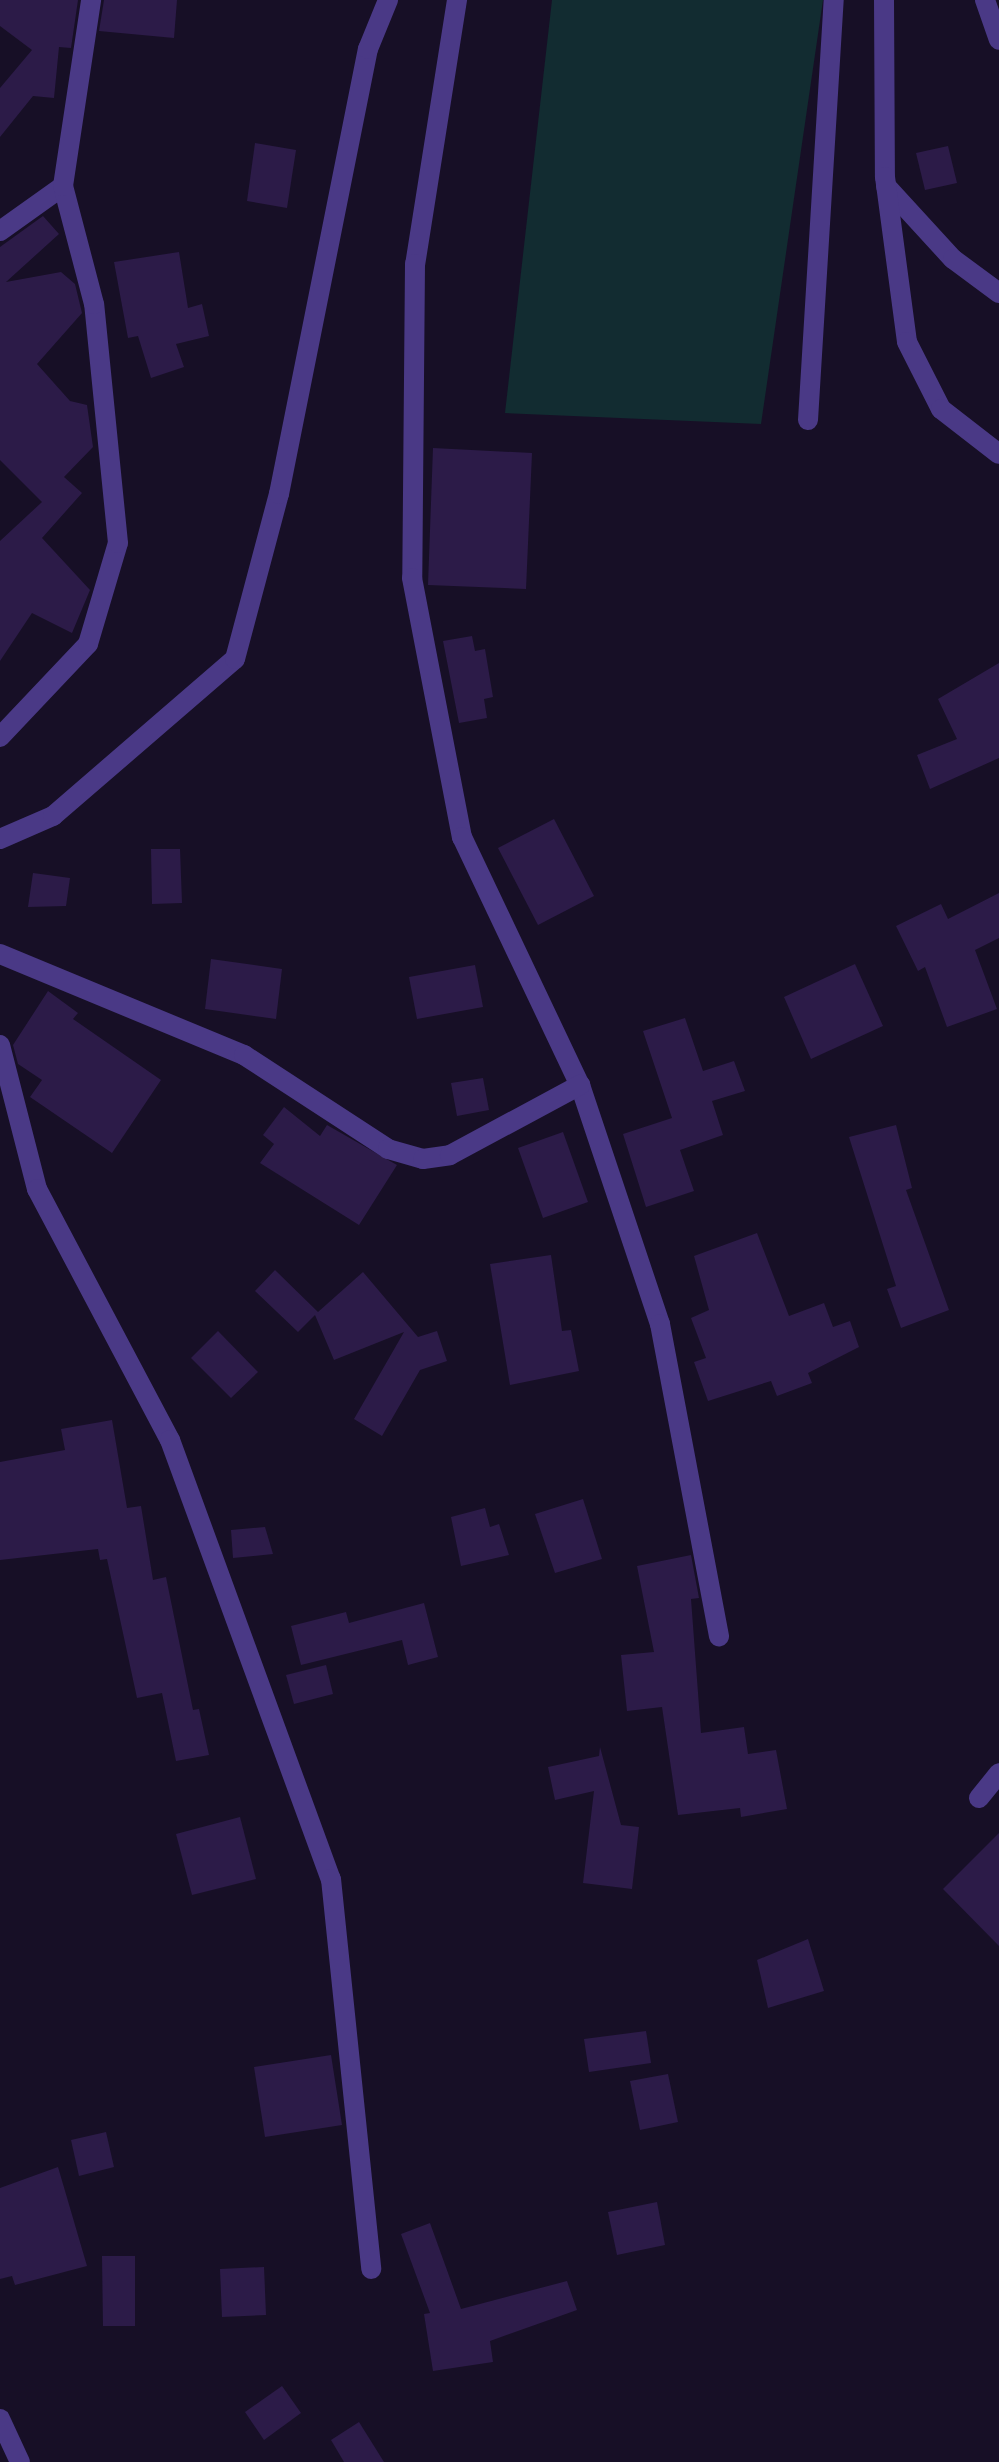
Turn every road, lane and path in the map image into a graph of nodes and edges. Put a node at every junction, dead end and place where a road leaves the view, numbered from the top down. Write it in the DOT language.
graph roads {
  1 [pos="91,0"];
  2 [pos="388,0"];
  3 [pos="457,0"];
  4 [pos="834,0"];
  5 [pos="884,0"];
  6 [pos="985,0"];
  7 [pos="999,40"];
  8 [pos="63,186"];
  9 [pos="886,186"];
  10 [pos="0,231"];
  11 [pos="999,293"];
  12 [pos="808,420"];
  13 [pos="999,454"];
  14 [pos="0,737"];
  15 [pos="0,839"];
  16 [pos="0,954"];
  17 [pos="0,1045"];
  18 [pos="580,1085"];
  19 [pos="719,1636"];
  20 [pos="999,1773"];
  21 [pos="979,1798"];
  22 [pos="371,2269"];
  23 [pos="0,2419"];
  24 [pos="20,2462"];
  1 -- 8 [label="street"];
  2 -- 15 [label="street"];
  3 -- 18 [label="street"];
  4 -- 12 [label="street"];
  5 -- 9 [label="street"];
  6 -- 7 [label="street"];
  8 -- 10 [label="street"];
  8 -- 14 [label="street"];
  9 -- 11 [label="street"];
  9 -- 13 [label="street"];
  16 -- 18 [label="street"];
  17 -- 22 [label="street"];
  18 -- 19 [label="street"];
  20 -- 21 [label="street"];
  23 -- 24 [label="street"];
}
